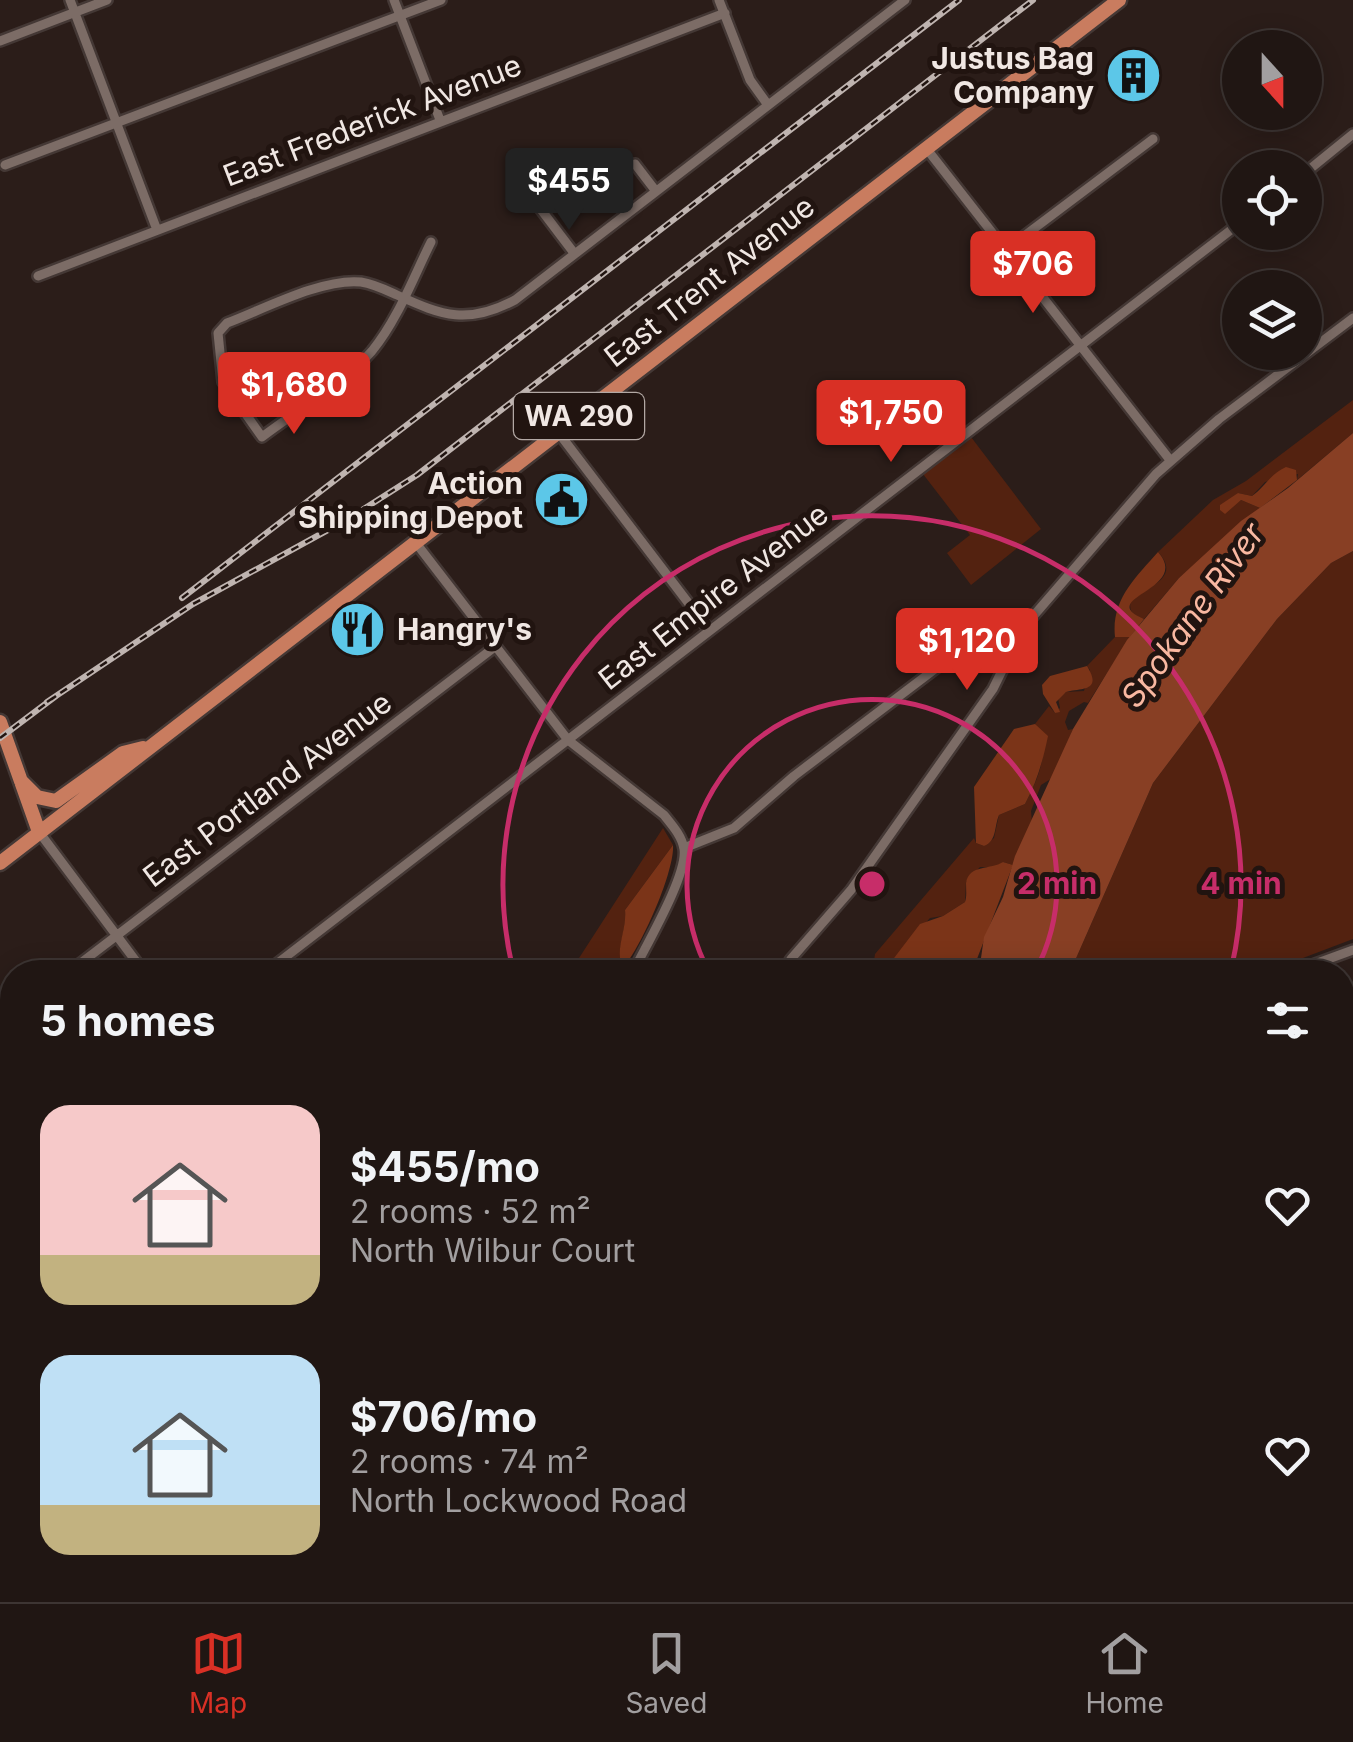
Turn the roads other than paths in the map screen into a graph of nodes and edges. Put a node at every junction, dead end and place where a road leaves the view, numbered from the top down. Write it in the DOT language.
graph roads {
  1 [pos="70,0"];
  2 [pos="107,0"];
  3 [pos="394,0"];
  4 [pos="441,0"];
  5 [pos="720,0"];
  6 [pos="904,0"];
  7 [pos="1119,0"];
  8 [pos="75,12"];
  9 [pos="724,13"];
  10 [pos="400,16"];
  11 [pos="0,41"];
  12 [pos="768,105"];
  13 [pos="440,120"];
  14 [pos="116,122"];
  15 [pos="1353,134"];
  16 [pos="1153,139"];
  17 [pos="926,148"];
  18 [pos="1322,159"];
  19 [pos="636,164"];
  20 [pos="5,165"];
  21 [pos="655,190"];
  22 [pos="536,203"];
  23 [pos="157,230"];
  24 [pos="1222,236"];
  25 [pos="431,242"];
  26 [pos="1007,249"];
  27 [pos="574,253"];
  28 [pos="38,276"];
  29 [pos="404,298"];
  30 [pos="1353,318"];
  31 [pos="1078,344"];
  32 [pos="558,432"];
  33 [pos="1170,460"];
  34 [pos="416,543"];
  35 [pos="1024,628"];
  36 [pos="710,630"];
  37 [pos="496,646"];
  38 [pos="0,722"];
  39 [pos="568,740"];
  40 [pos="153,744"];
  41 [pos="21,781"];
  42 [pos="39,832"];
  43 [pos="684,848"];
  44 [pos="0,863"];
  45 [pos="116,936"];
  46 [pos="1353,950"];
  47 [pos="85,960"];
  48 [pos="135,960"];
  49 [pos="282,960"];
  50 [pos="638,960"];
  51 [pos="789,960"];
  52 [pos="1326,960"];
  1 -- 8 [label="street"];
  2 -- 8 [label="street"];
  3 -- 10 [label="street"];
  4 -- 10 [label="street"];
  5 -- 9 [label="street"];
  6 -- 12 [label="street"];
  7 -- 17 [label="main road, East Trent Avenue / WA 290"];
  8 -- 11 [label="street"];
  8 -- 14 [label="street"];
  9 -- 12 [label="street"];
  9 -- 13 [label="street, East Frederick Avenue"];
  10 -- 13 [label="street"];
  10 -- 14 [label="street"];
  12 -- 21 [label="street"];
  13 -- 23 [label="street, East Frederick Avenue"];
  14 -- 20 [label="street"];
  14 -- 23 [label="street"];
  15 -- 18 [label="street"];
  16 -- 26 [label="street"];
  17 -- 26 [label="street"];
  17 -- 32 [label="main road, East Trent Avenue / WA 290"];
  19 -- 21 [label="street"];
  21 -- 27 [label="street"];
  22 -- 27 [label="street"];
  23 -- 28 [label="street, East Frederick Avenue"];
  24 -- 31 [label="street, East Empire Avenue"];
  25 -- 29 [label="street"];
  26 -- 31 [label="street"];
  27 -- 29 [label="street"];
  29 -- 29 [label="street"];
  30 -- 33 [label="street"];
  31 -- 33 [label="street"];
  31 -- 36 [label="street, East Empire Avenue"];
  32 -- 34 [label="main road, East Trent Avenue / WA 290"];
  32 -- 36 [label="street"];
  33 -- 35 [label="street"];
  34 -- 37 [label="street"];
  34 -- 40 [label="main road, East Trent Avenue / WA 290"];
  35 -- 43 [label="street"];
  35 -- 51 [label="street"];
  36 -- 39 [label="street, East Empire Avenue"];
  37 -- 39 [label="street"];
  37 -- 45 [label="street, East Portland Avenue"];
  38 -- 41 [label="main road"];
  39 -- 43 [label="street"];
  39 -- 49 [label="street, East Empire Avenue"];
  40 -- 41 [label="main road"];
  40 -- 42 [label="main road, East Trent Avenue / WA 290"];
  41 -- 42 [label="main road"];
  42 -- 44 [label="main road, East Trent Avenue / WA 290"];
  42 -- 45 [label="street"];
  43 -- 50 [label="street"];
  45 -- 47 [label="street, East Portland Avenue"];
  45 -- 48 [label="street"];
  46 -- 52 [label="street"];
}
